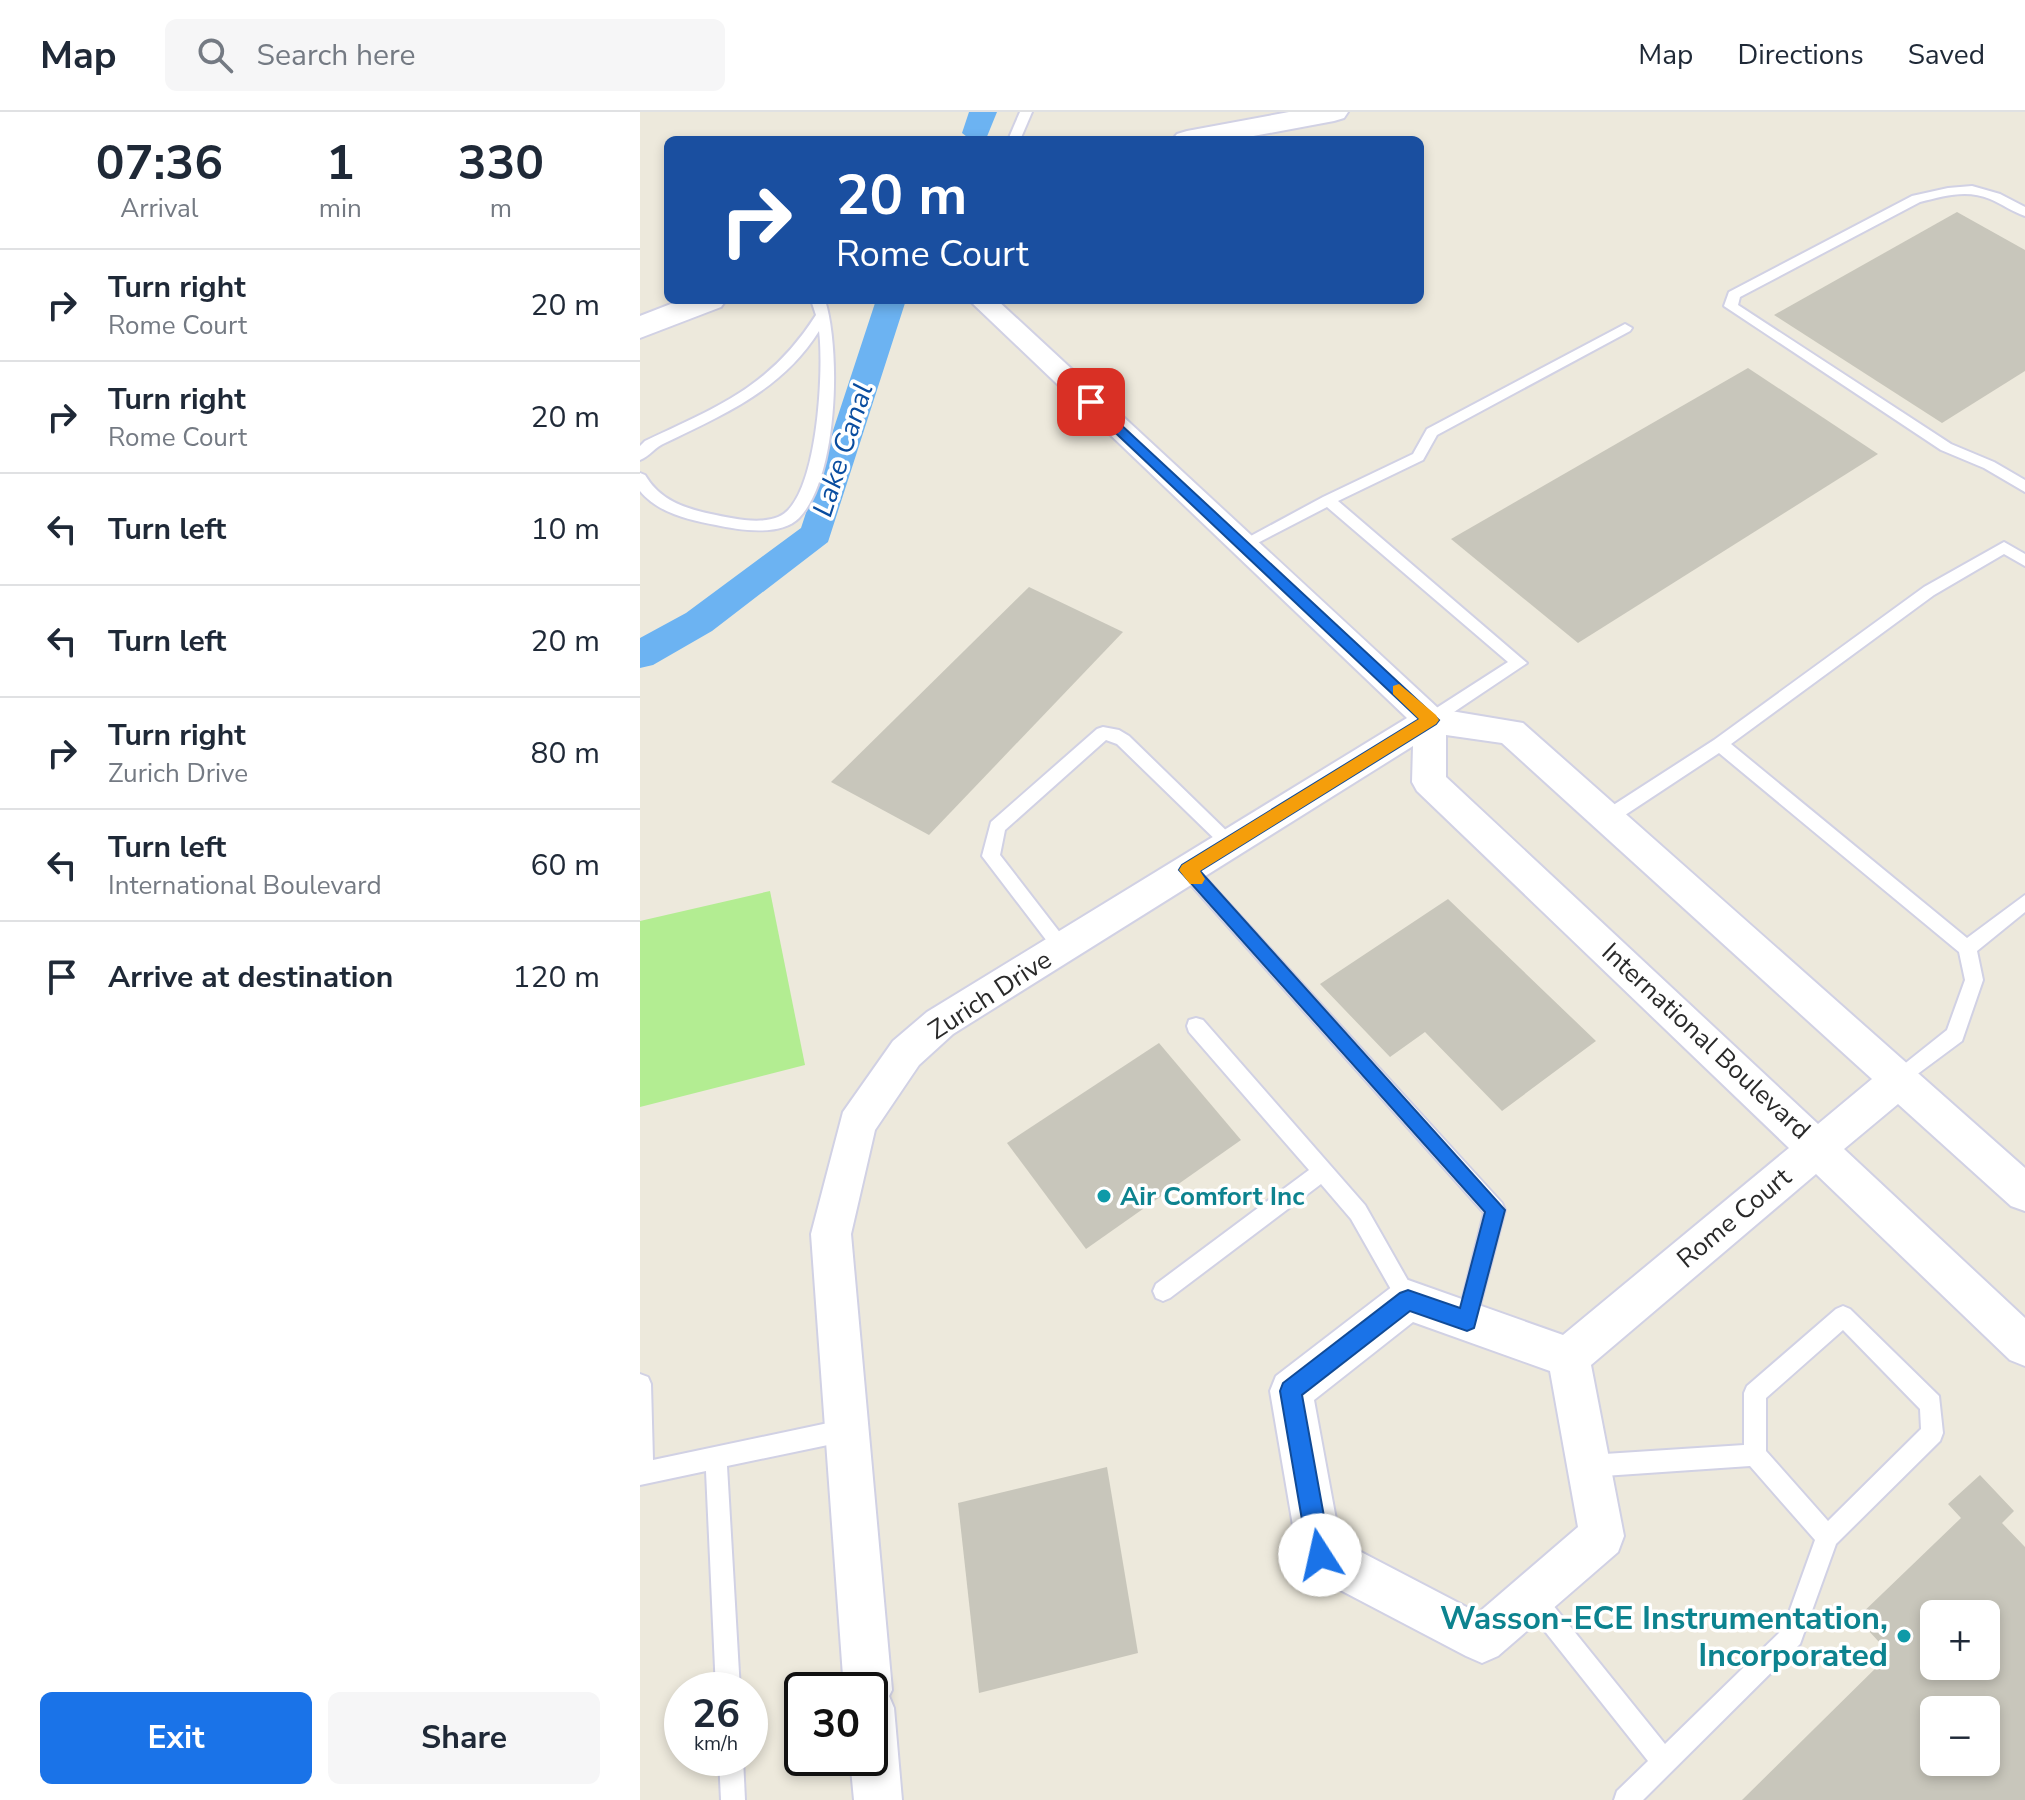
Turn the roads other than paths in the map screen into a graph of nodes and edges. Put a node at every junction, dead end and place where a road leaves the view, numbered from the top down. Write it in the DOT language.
graph roads {
  1 [pos="1026,112"];
  2 [pos="1334,112"];
  3 [pos="1016,136"];
  4 [pos="1208,136"];
  5 [pos="2025,212"];
  6 [pos="700,304"];
  7 [pos="819,304"];
  8 [pos="986,304"];
  9 [pos="823,315"];
  10 [pos="640,328"];
  11 [pos="1625,328"];
  12 [pos="640,455"];
  13 [pos="640,478"];
  14 [pos="2025,487"];
  15 [pos="1328,500"];
  16 [pos="1243,544"];
  17 [pos="2025,561"];
  18 [pos="1430,720"];
  19 [pos="1720,744"];
  20 [pos="1607,818"];
  21 [pos="1230,843"];
  22 [pos="1188,870"];
  23 [pos="2025,902"];
  24 [pos="1062,948"];
  25 [pos="1967,948"];
  26 [pos="1196,1026"];
  27 [pos="1900,1079"];
  28 [pos="1819,1147"];
  29 [pos="1322,1171"];
  30 [pos="2025,1193"];
  31 [pos="1163,1291"];
  32 [pos="1408,1300"];
  33 [pos="1467,1321"];
  34 [pos="2025,1346"];
  35 [pos="1568,1357"];
  36 [pos="640,1384"];
  37 [pos="847,1430"];
  38 [pos="1755,1455"];
  39 [pos="716,1458"];
  40 [pos="1589,1466"];
  41 [pos="641,1473"];
  42 [pos="1827,1537"];
  43 [pos="1532,1597"];
  44 [pos="727,1672"];
  45 [pos="867,1672"];
  46 [pos="1664,1762"];
  47 [pos="732,1776"];
  48 [pos="876,1776"];
  49 [pos="733,1800"];
  50 [pos="878,1800"];
  51 [pos="1626,1800"];
  1 -- 3 [label="lane"];
  2 -- 4 [label="main road"];
  5 -- 14 [label="lane"];
  6 -- 10 [label="main road"];
  7 -- 9 [label="lane"];
  8 -- 16 [label="street"];
  9 -- 12 [label="lane"];
  9 -- 13 [label="lane"];
  11 -- 15 [label="lane"];
  15 -- 16 [label="lane"];
  15 -- 18 [label="lane"];
  16 -- 18 [label="street"];
  17 -- 19 [label="lane"];
  18 -- 20 [label="street"];
  18 -- 21 [label="street, Zurich Drive"];
  18 -- 28 [label="street, International Boulevard"];
  19 -- 20 [label="lane"];
  19 -- 25 [label="lane"];
  20 -- 27 [label="street"];
  21 -- 22 [label="street, Zurich Drive"];
  21 -- 24 [label="lane"];
  22 -- 24 [label="street, Zurich Drive"];
  22 -- 33 [label="lane"];
  23 -- 25 [label="lane"];
  24 -- 37 [label="street, Zurich Drive"];
  25 -- 27 [label="lane"];
  26 -- 29 [label="lane"];
  27 -- 28 [label="street, Rome Court"];
  27 -- 30 [label="street"];
  28 -- 34 [label="street, International Boulevard"];
  28 -- 35 [label="street, Rome Court"];
  29 -- 31 [label="lane"];
  29 -- 32 [label="lane"];
  32 -- 33 [label="street"];
  32 -- 43 [label="street"];
  33 -- 35 [label="street"];
  35 -- 40 [label="street"];
  36 -- 41 [label="lane"];
  37 -- 39 [label="lane"];
  37 -- 45 [label="street, Zurich Drive"];
  38 -- 40 [label="lane"];
  38 -- 42 [label="lane"];
  38 -- 42 [label="lane"];
  39 -- 41 [label="lane"];
  39 -- 44 [label="lane"];
  40 -- 43 [label="street"];
  42 -- 46 [label="lane"];
  43 -- 46 [label="lane"];
  46 -- 51 [label="lane"];
  47 -- 49 [label="lane"];
  48 -- 50 [label="street"];
}
